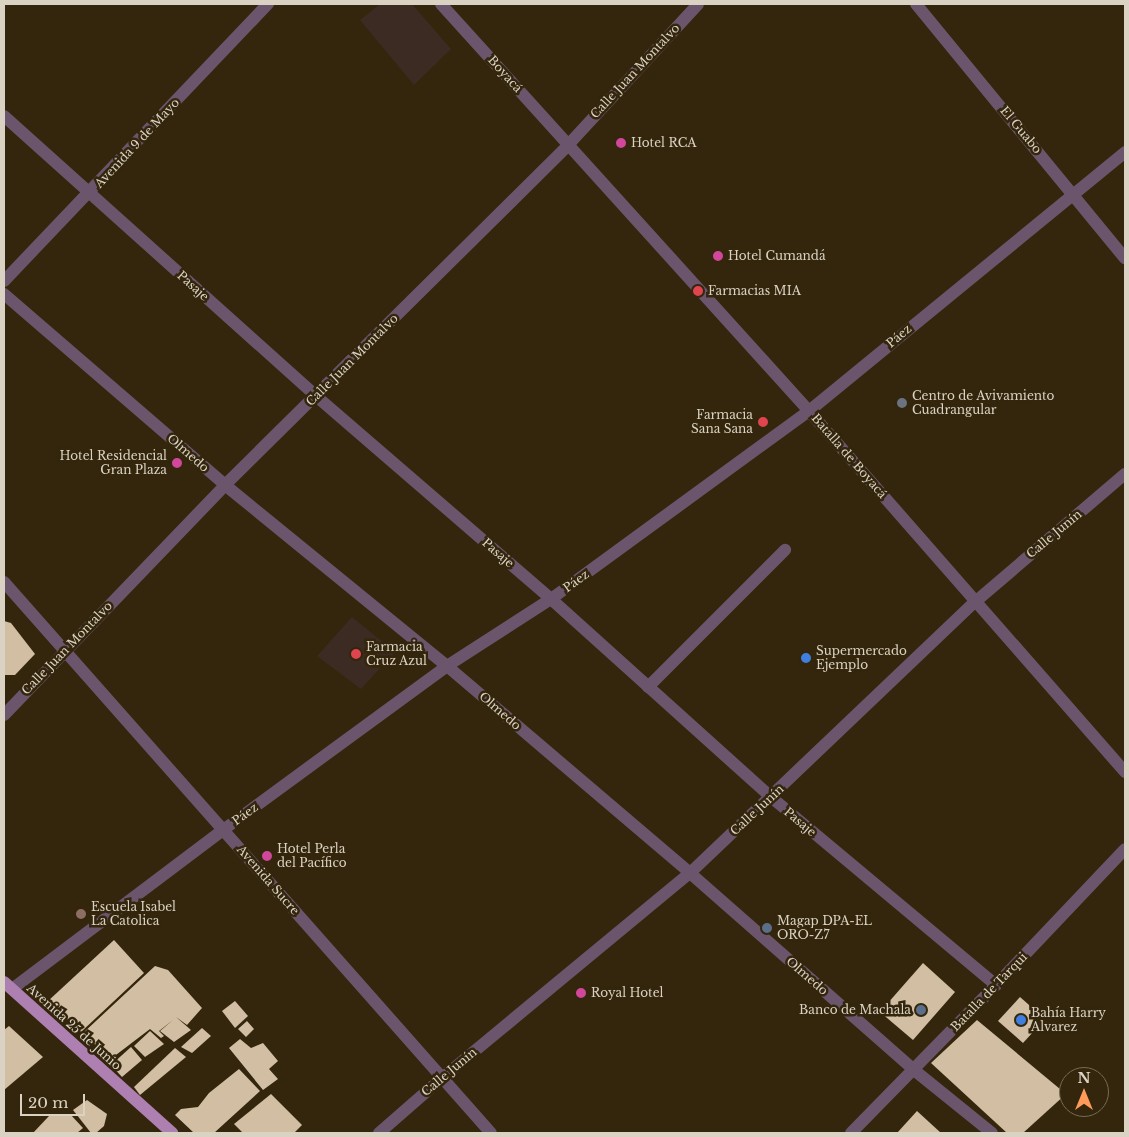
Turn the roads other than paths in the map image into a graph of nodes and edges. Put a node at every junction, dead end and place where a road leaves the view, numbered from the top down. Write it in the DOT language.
graph roads {
  1 [pos="268,4"];
  2 [pos="441,4"];
  3 [pos="698,4"];
  4 [pos="916,4"];
  5 [pos="4,116"];
  6 [pos="569,144"];
  7 [pos="1125,152"];
  8 [pos="90,193"];
  9 [pos="1073,193"];
  10 [pos="1125,258"];
  11 [pos="4,281"];
  12 [pos="4,294"];
  13 [pos="316,396"];
  14 [pos="809,411"];
  15 [pos="1125,474"];
  16 [pos="225,485"];
  17 [pos="785,550"];
  18 [pos="4,582"];
  19 [pos="551,599"];
  20 [pos="975,602"];
  21 [pos="64,651"];
  22 [pos="447,666"];
  23 [pos="648,687"];
  24 [pos="4,715"];
  25 [pos="1125,772"];
  26 [pos="771,798"];
  27 [pos="223,830"];
  28 [pos="1125,849"];
  29 [pos="690,873"];
  30 [pos="8,986"];
  31 [pos="996,986"];
  32 [pos="914,1070"];
  33 [pos="442,1078"];
  34 [pos="172,1133"];
  35 [pos="379,1133"];
  36 [pos="491,1133"];
  37 [pos="851,1133"];
  38 [pos="992,1133"];
  1 -- 8 [label="street, Avenida 9 de Mayo"];
  2 -- 6 [label="street, Boyacá"];
  3 -- 6 [label="street, Calle Juan Montalvo"];
  4 -- 9 [label="street, El Guabo"];
  5 -- 8 [label="street, Pasaje"];
  6 -- 13 [label="street, Calle Juan Montalvo"];
  6 -- 14 [label="street, Batalla de Boyacá"];
  7 -- 9 [label="street, Páez"];
  8 -- 11 [label="street, Avenida 9 de Mayo"];
  8 -- 13 [label="street, Pasaje"];
  9 -- 10 [label="street, El Guabo"];
  9 -- 14 [label="street, Páez"];
  12 -- 16 [label="street, Olmedo"];
  13 -- 16 [label="street, Calle Juan Montalvo"];
  13 -- 19 [label="street, Pasaje"];
  14 -- 19 [label="street, Páez"];
  14 -- 20 [label="street, Batalla de Boyacá"];
  15 -- 20 [label="street, Calle Junín"];
  16 -- 21 [label="street, Calle Juan Montalvo"];
  16 -- 22 [label="street, Olmedo"];
  17 -- 23 [label="street"];
  18 -- 21 [label="street, Avenida Sucre"];
  19 -- 22 [label="street, Páez"];
  19 -- 23 [label="street, Pasaje"];
  20 -- 25 [label="street, Batalla de Boyacá"];
  20 -- 26 [label="street, Calle Junín"];
  21 -- 24 [label="street, Calle Juan Montalvo"];
  21 -- 27 [label="street, Avenida Sucre"];
  22 -- 27 [label="street, Páez"];
  22 -- 29 [label="street, Olmedo"];
  23 -- 26 [label="street, Pasaje"];
  26 -- 29 [label="street, Calle Junín"];
  26 -- 31 [label="street, Pasaje"];
  27 -- 30 [label="street, Páez"];
  27 -- 33 [label="street, Avenida Sucre"];
  28 -- 31 [label="street, Batalla de Tarqui"];
  29 -- 32 [label="street, Olmedo"];
  29 -- 33 [label="street, Calle Junín"];
  30 -- 34 [label="main road, Avenida 25 de Junio"];
  31 -- 32 [label="street, Batalla de Tarqui"];
  32 -- 37 [label="street, Batalla de Tarqui"];
  32 -- 38 [label="street, Olmedo"];
  33 -- 35 [label="street, Calle Junín"];
  33 -- 36 [label="street, Avenida Sucre"];
}
